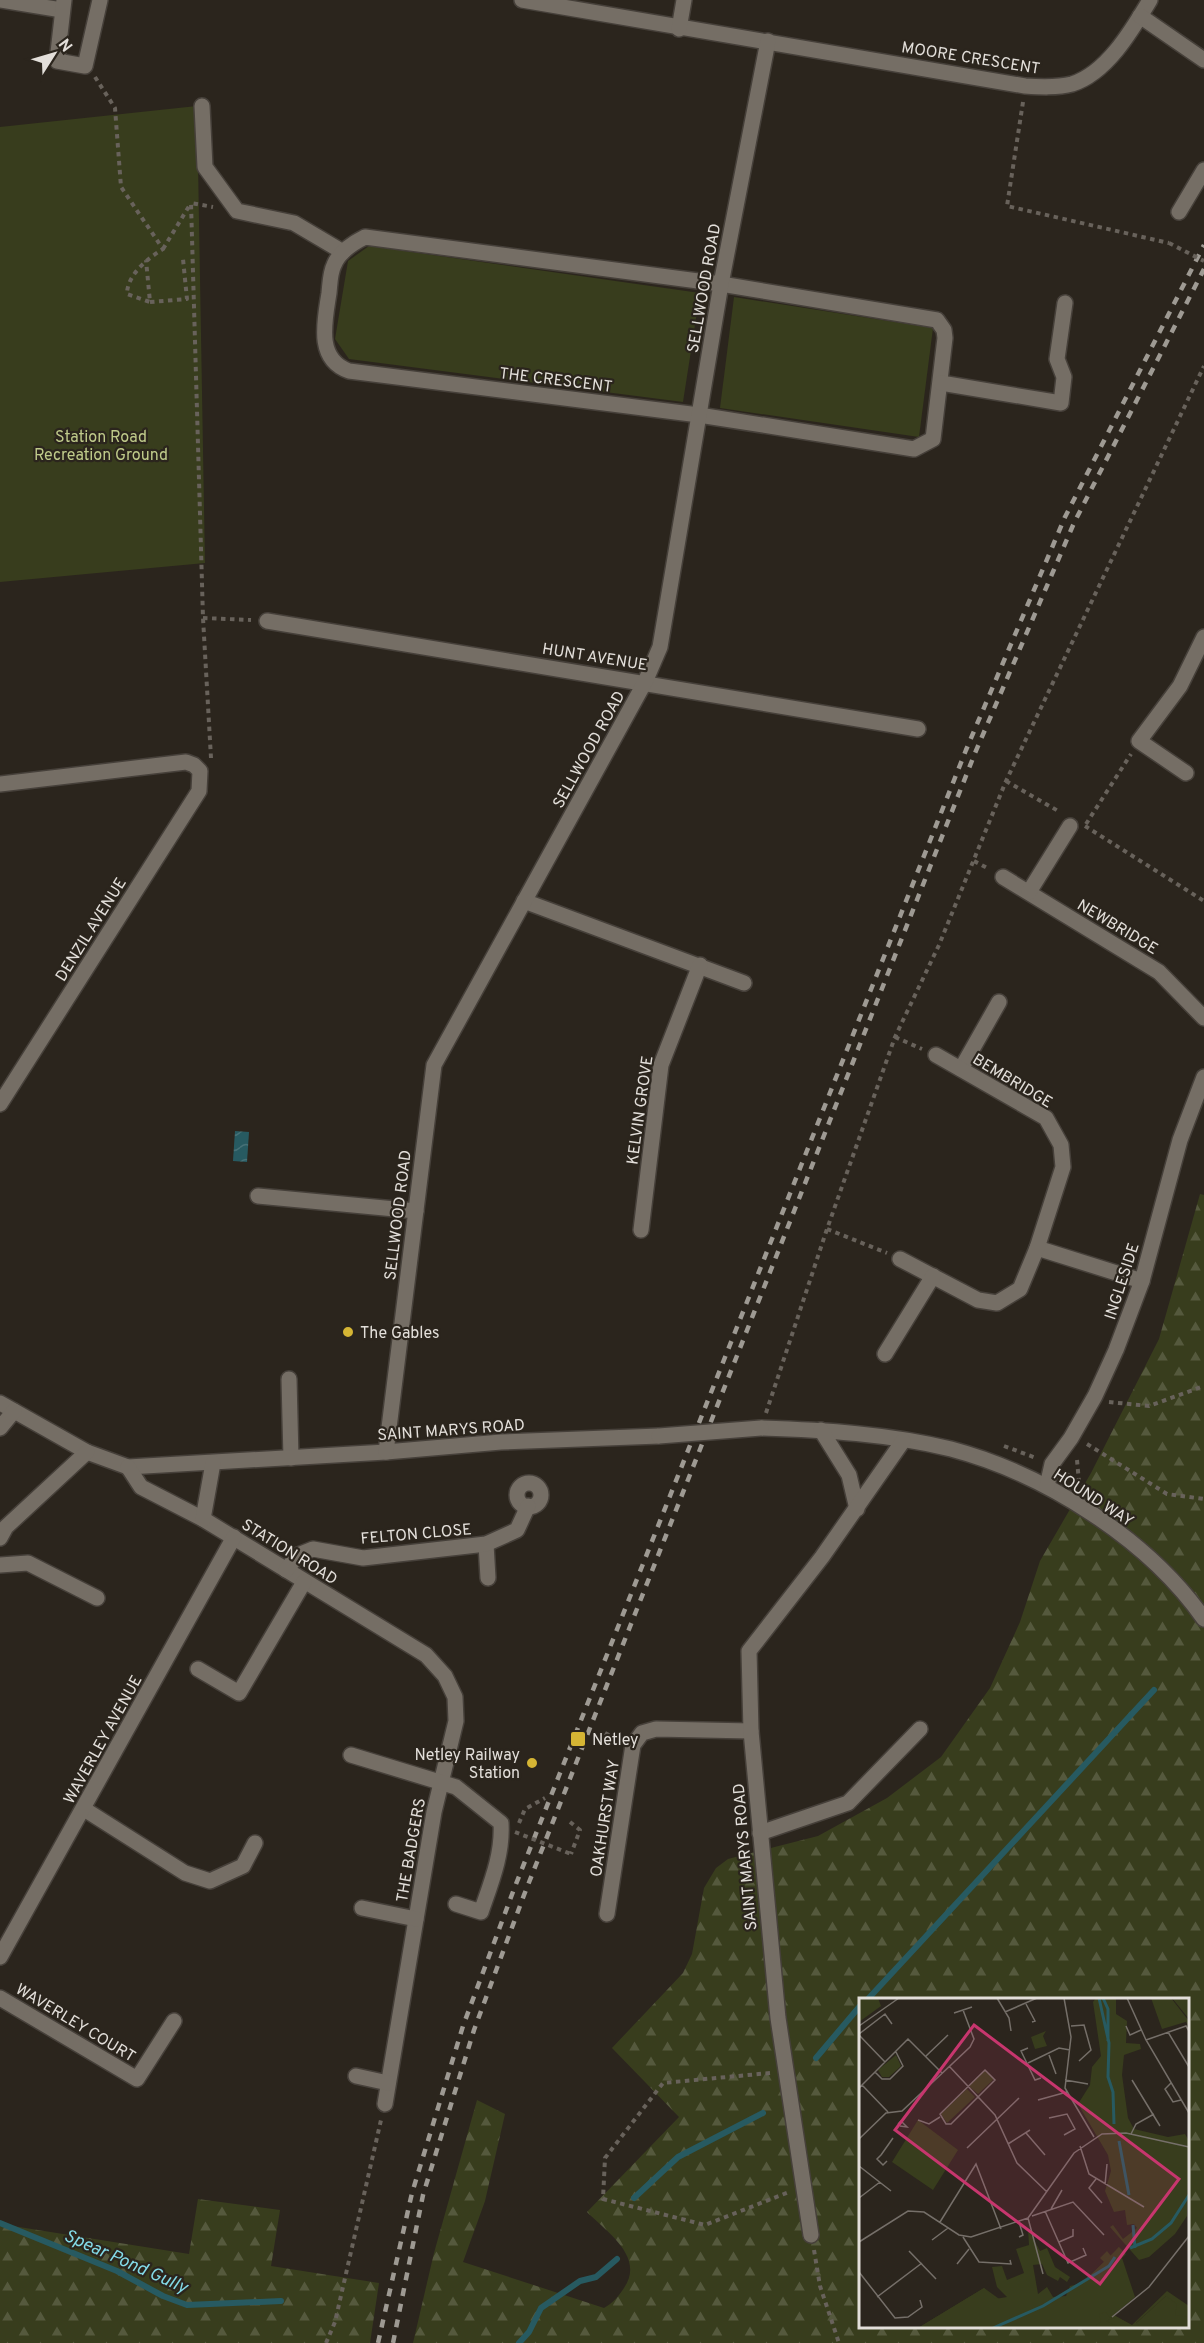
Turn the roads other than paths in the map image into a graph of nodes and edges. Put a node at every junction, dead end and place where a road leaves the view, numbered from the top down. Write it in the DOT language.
graph roads {
  1 [pos="0,0"];
  2 [pos="100,0"];
  3 [pos="522,0"];
  4 [pos="684,0"];
  5 [pos="1150,0"];
  6 [pos="63,5"];
  7 [pos="1140,16"];
  8 [pos="679,28"];
  9 [pos="768,41"];
  10 [pos="1204,60"];
  11 [pos="202,106"];
  12 [pos="1204,170"];
  13 [pos="1179,212"];
  14 [pos="344,252"];
  15 [pos="721,284"];
  16 [pos="1065,303"];
  17 [pos="941,383"];
  18 [pos="699,415"];
  19 [pos="267,621"];
  20 [pos="1204,637"];
  21 [pos="645,682"];
  22 [pos="918,729"];
  23 [pos="1186,773"];
  24 [pos="0,784"];
  25 [pos="1074,822"];
  26 [pos="1003,877"];
  27 [pos="1029,892"];
  28 [pos="524,901"];
  29 [pos="700,965"];
  30 [pos="744,983"];
  31 [pos="999,1002"];
  32 [pos="1204,1018"];
  33 [pos="936,1055"];
  34 [pos="961,1069"];
  35 [pos="1204,1077"];
  36 [pos="0,1104"];
  37 [pos="258,1196"];
  38 [pos="416,1211"];
  39 [pos="641,1230"];
  40 [pos="1037,1248"];
  41 [pos="900,1259"];
  42 [pos="933,1276"];
  43 [pos="1142,1281"];
  44 [pos="885,1354"];
  45 [pos="290,1379"];
  46 [pos="0,1403"];
  47 [pos="14,1411"];
  48 [pos="0,1428"];
  49 [pos="821,1430"];
  50 [pos="903,1441"];
  51 [pos="87,1452"];
  52 [pos="386,1452"];
  53 [pos="291,1458"];
  54 [pos="213,1463"];
  55 [pos="128,1467"];
  56 [pos="1047,1485"];
  57 [pos="528,1506"];
  58 [pos="857,1509"];
  59 [pos="203,1519"];
  60 [pos="0,1538"];
  61 [pos="234,1538"];
  62 [pos="486,1544"];
  63 [pos="0,1565"];
  64 [pos="286,1570"];
  65 [pos="488,1578"];
  66 [pos="304,1582"];
  67 [pos="97,1598"];
  68 [pos="357,1613"];
  69 [pos="1204,1619"];
  70 [pos="198,1669"];
  71 [pos="920,1729"];
  72 [pos="751,1731"];
  73 [pos="351,1755"];
  74 [pos="441,1781"];
  75 [pos="84,1809"];
  76 [pos="760,1833"];
  77 [pos="255,1843"];
  78 [pos="456,1904"];
  79 [pos="362,1908"];
  80 [pos="607,1914"];
  81 [pos="416,1919"];
  82 [pos="0,1957"];
  83 [pos="0,1998"];
  84 [pos="174,2021"];
  85 [pos="357,2076"];
  86 [pos="388,2083"];
  87 [pos="385,2104"];
  88 [pos="811,2235"];
  1 -- 6 [label="street"];
  2 -- 6 [label="street"];
  3 -- 8 [label="street, MOORE CRESCENT"];
  4 -- 8 [label="street"];
  5 -- 7 [label="street, MOORE CRESCENT"];
  7 -- 9 [label="street, MOORE CRESCENT"];
  7 -- 10 [label="street"];
  8 -- 9 [label="street, MOORE CRESCENT"];
  9 -- 15 [label="street, SELLWOOD ROAD"];
  11 -- 14 [label="street"];
  12 -- 13 [label="street"];
  14 -- 15 [label="street, THE CRESCENT"];
  14 -- 18 [label="street, THE CRESCENT"];
  15 -- 17 [label="street, THE CRESCENT"];
  15 -- 18 [label="street, SELLWOOD ROAD"];
  16 -- 17 [label="street"];
  17 -- 18 [label="street, THE CRESCENT"];
  18 -- 21 [label="street, SELLWOOD ROAD"];
  19 -- 21 [label="street, HUNT AVENUE"];
  20 -- 23 [label="street"];
  21 -- 22 [label="street, HUNT AVENUE"];
  21 -- 28 [label="street, SELLWOOD ROAD"];
  24 -- 36 [label="street, DENZIL AVENUE"];
  25 -- 27 [label="street"];
  26 -- 27 [label="street, NEWBRIDGE"];
  27 -- 32 [label="street, NEWBRIDGE"];
  28 -- 29 [label="street"];
  28 -- 38 [label="street, SELLWOOD ROAD"];
  29 -- 30 [label="street"];
  29 -- 39 [label="street, KELVIN GROVE"];
  31 -- 34 [label="street"];
  33 -- 34 [label="street, BEMBRIDGE"];
  34 -- 40 [label="street, BEMBRIDGE"];
  35 -- 43 [label="street, INGLESIDE"];
  37 -- 38 [label="street"];
  38 -- 52 [label="street, SELLWOOD ROAD"];
  40 -- 42 [label="street, BEMBRIDGE"];
  40 -- 43 [label="street"];
  41 -- 42 [label="street, BEMBRIDGE"];
  42 -- 44 [label="street"];
  43 -- 56 [label="street, INGLESIDE"];
  45 -- 53 [label="street"];
  46 -- 47 [label="street"];
  47 -- 48 [label="street"];
  47 -- 51 [label="street"];
  49 -- 50 [label="street, SAINT MARYS ROAD"];
  49 -- 52 [label="street, SAINT MARYS ROAD, bridge"];
  49 -- 58 [label="street"];
  50 -- 56 [label="street, HOUND WAY"];
  50 -- 58 [label="street, SAINT MARYS ROAD"];
  51 -- 55 [label="street, SAINT MARYS ROAD"];
  51 -- 60 [label="street"];
  52 -- 53 [label="street, SAINT MARYS ROAD"];
  53 -- 54 [label="street, SAINT MARYS ROAD"];
  54 -- 55 [label="street, SAINT MARYS ROAD"];
  54 -- 59 [label="street"];
  55 -- 59 [label="street, STATION ROAD"];
  56 -- 69 [label="street, HOUND WAY"];
  57 -- 62 [label="street, FELTON CLOSE"];
  58 -- 72 [label="street, SAINT MARYS ROAD"];
  59 -- 61 [label="street, STATION ROAD"];
  61 -- 64 [label="street, STATION ROAD"];
  61 -- 75 [label="street, WAVERLEY AVENUE"];
  62 -- 64 [label="street, FELTON CLOSE"];
  62 -- 65 [label="street"];
  63 -- 67 [label="street"];
  64 -- 66 [label="street, STATION ROAD"];
  66 -- 68 [label="street, STATION ROAD"];
  66 -- 70 [label="street"];
  68 -- 74 [label="street, THE BADGERS"];
  71 -- 76 [label="street"];
  72 -- 76 [label="street, SAINT MARYS ROAD"];
  72 -- 80 [label="street, OAKHURST WAY"];
  73 -- 74 [label="street"];
  74 -- 78 [label="street"];
  74 -- 81 [label="street, THE BADGERS"];
  75 -- 77 [label="street"];
  75 -- 82 [label="street, WAVERLEY AVENUE"];
  76 -- 88 [label="street, SAINT MARYS ROAD"];
  79 -- 81 [label="street"];
  81 -- 86 [label="street, THE BADGERS"];
  83 -- 84 [label="street, WAVERLEY COURT"];
  85 -- 86 [label="street"];
  86 -- 87 [label="street, THE BADGERS"];
}
